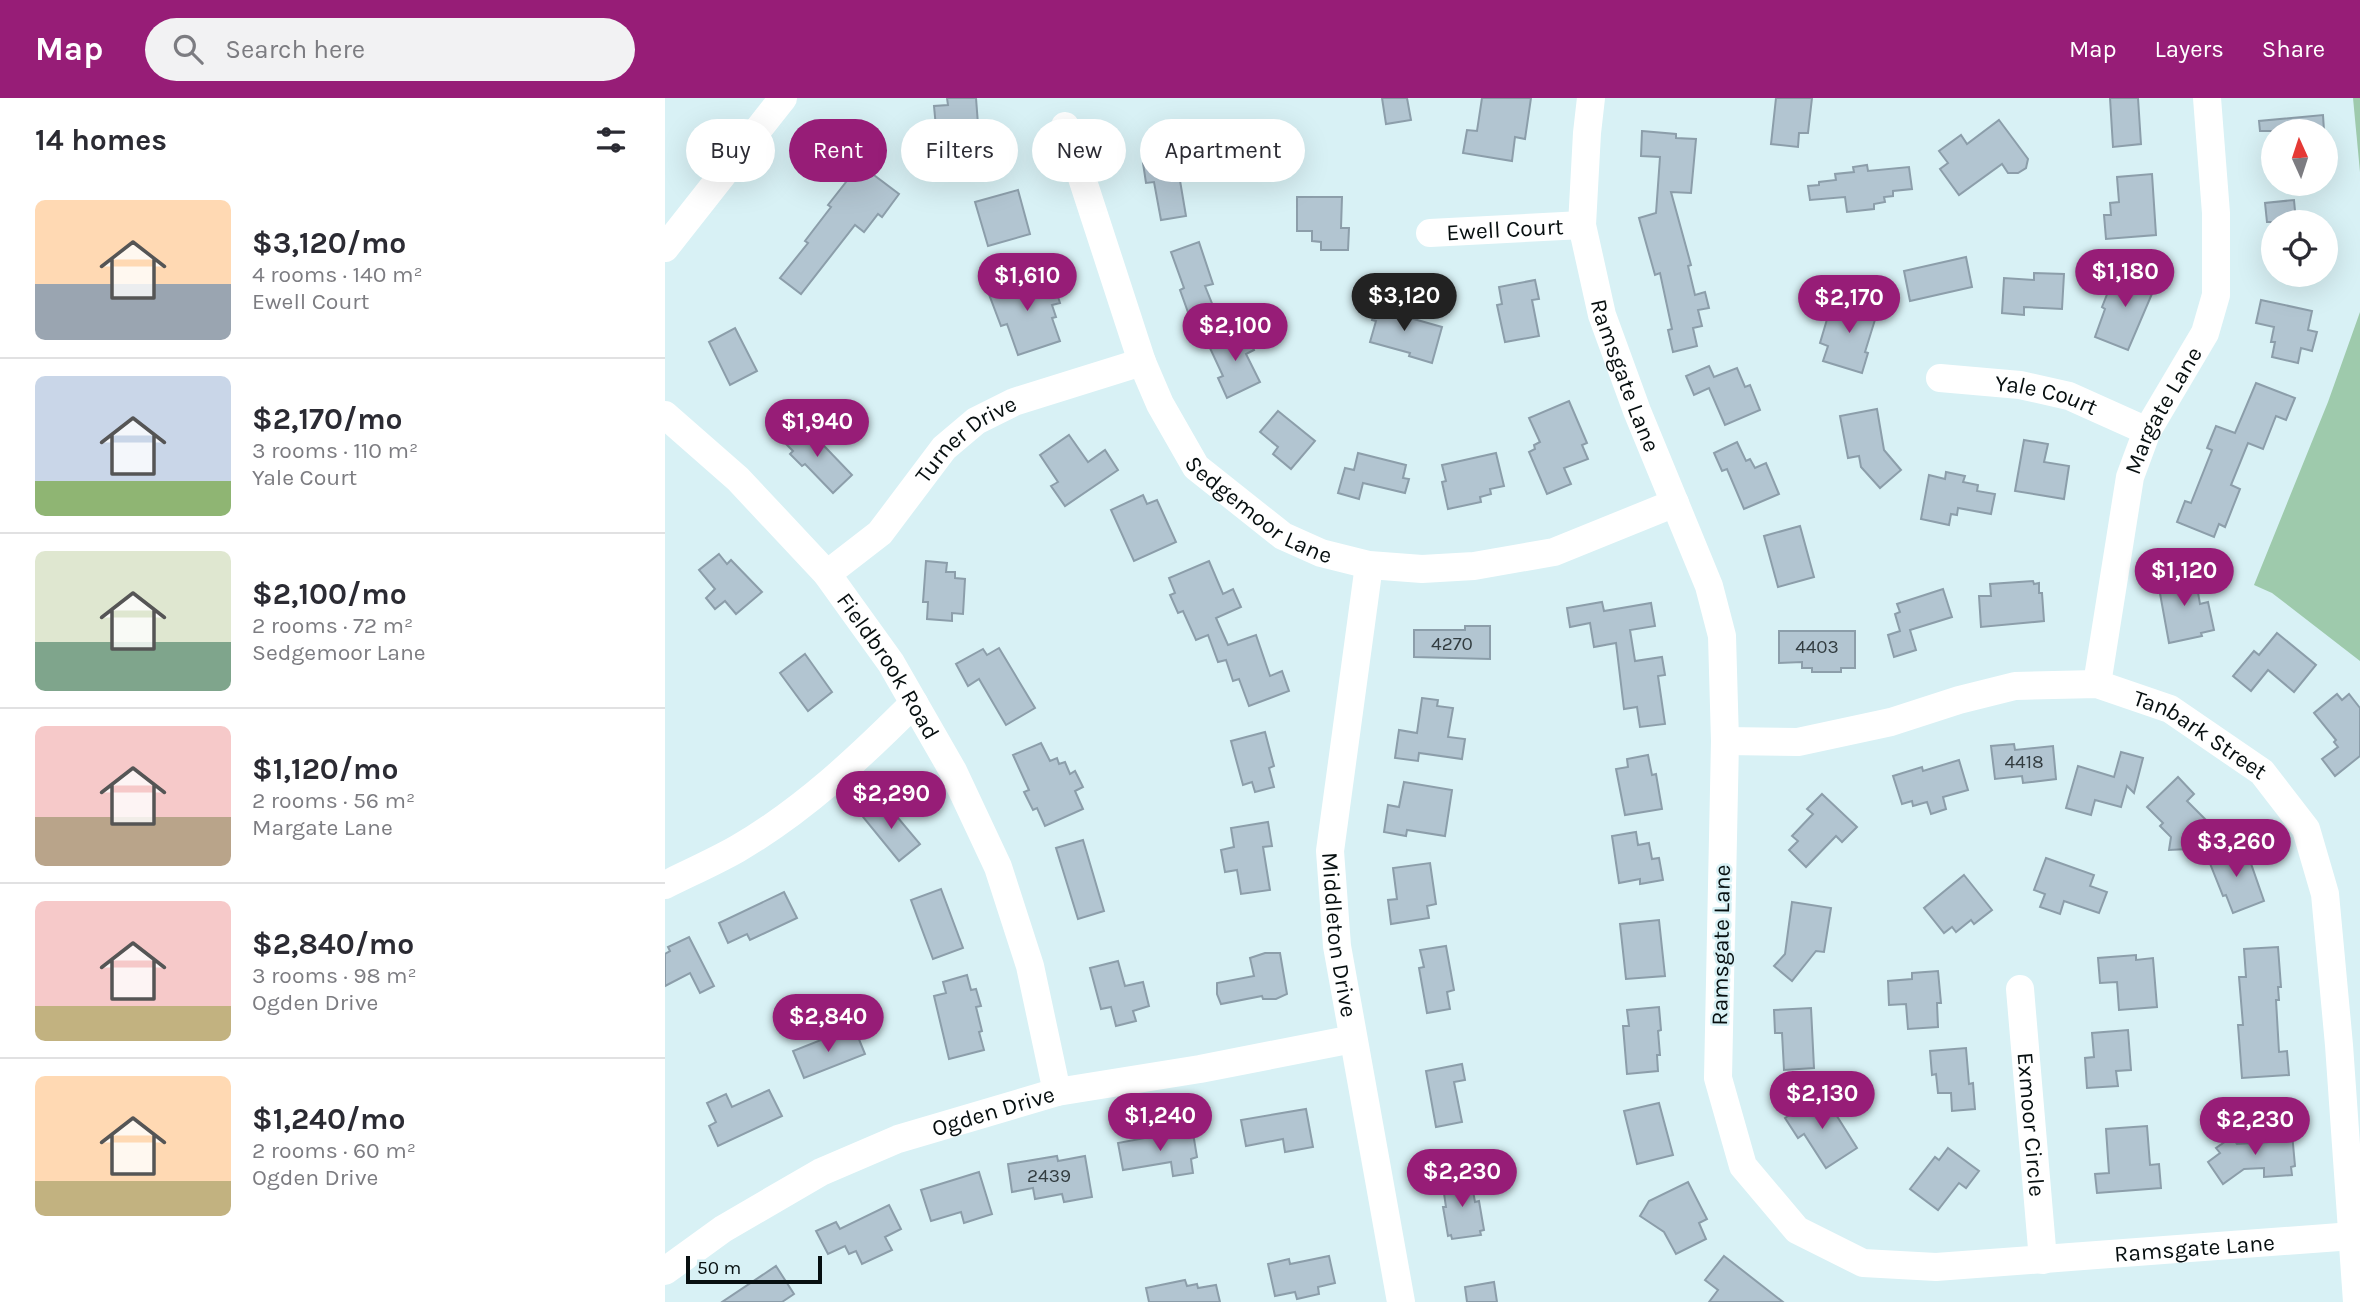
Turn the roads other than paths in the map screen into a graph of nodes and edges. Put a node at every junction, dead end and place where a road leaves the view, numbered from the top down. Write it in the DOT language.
graph roads {
  1 [pos="783,98"];
  2 [pos="1591,98"];
  3 [pos="2207,98"];
  4 [pos="1083,182"];
  5 [pos="1582,225"];
  6 [pos="1430,233"];
  7 [pos="665,248"];
  8 [pos="1142,362"];
  9 [pos="1940,378"];
  10 [pos="665,415"];
  11 [pos="2147,431"];
  12 [pos="1675,503"];
  13 [pos="1369,565"];
  14 [pos="827,574"];
  15 [pos="2097,684"];
  16 [pos="914,703"];
  17 [pos="1725,741"];
  18 [pos="665,885"];
  19 [pos="2020,989"];
  20 [pos="1353,1039"];
  21 [pos="1057,1092"];
  22 [pos="2353,1236"];
  23 [pos="2043,1260"];
  24 [pos="665,1271"];
  25 [pos="1401,1302"];
  26 [pos="2357,1302"];
  1 -- 7 [label="street"];
  2 -- 5 [label="street, Ramsgate Lane"];
  3 -- 11 [label="street, Margate Lane"];
  4 -- 8 [label="street, Sedgemoor Lane"];
  5 -- 6 [label="street, Ewell Court"];
  5 -- 12 [label="street, Ramsgate Lane"];
  8 -- 13 [label="street, Sedgemoor Lane"];
  8 -- 14 [label="street, Turner Drive"];
  9 -- 11 [label="street, Yale Court"];
  10 -- 14 [label="street, Fieldbrook Road"];
  11 -- 15 [label="street, Margate Lane"];
  12 -- 13 [label="street, Sedgemoor Lane"];
  12 -- 17 [label="street, Ramsgate Lane"];
  13 -- 20 [label="street, Middleton Drive"];
  14 -- 16 [label="street, Fieldbrook Road"];
  15 -- 17 [label="street, Tanbark Street"];
  15 -- 22 [label="street, Tanbark Street"];
  16 -- 18 [label="street"];
  16 -- 21 [label="street, Fieldbrook Road"];
  17 -- 23 [label="street, Ramsgate Lane"];
  19 -- 23 [label="street, Exmoor Circle"];
  20 -- 21 [label="street, Ogden Drive"];
  20 -- 25 [label="street, Middleton Drive"];
  21 -- 24 [label="street, Ogden Drive"];
  22 -- 23 [label="street, Ramsgate Lane"];
  22 -- 26 [label="street, Tanbark Street"];
}
